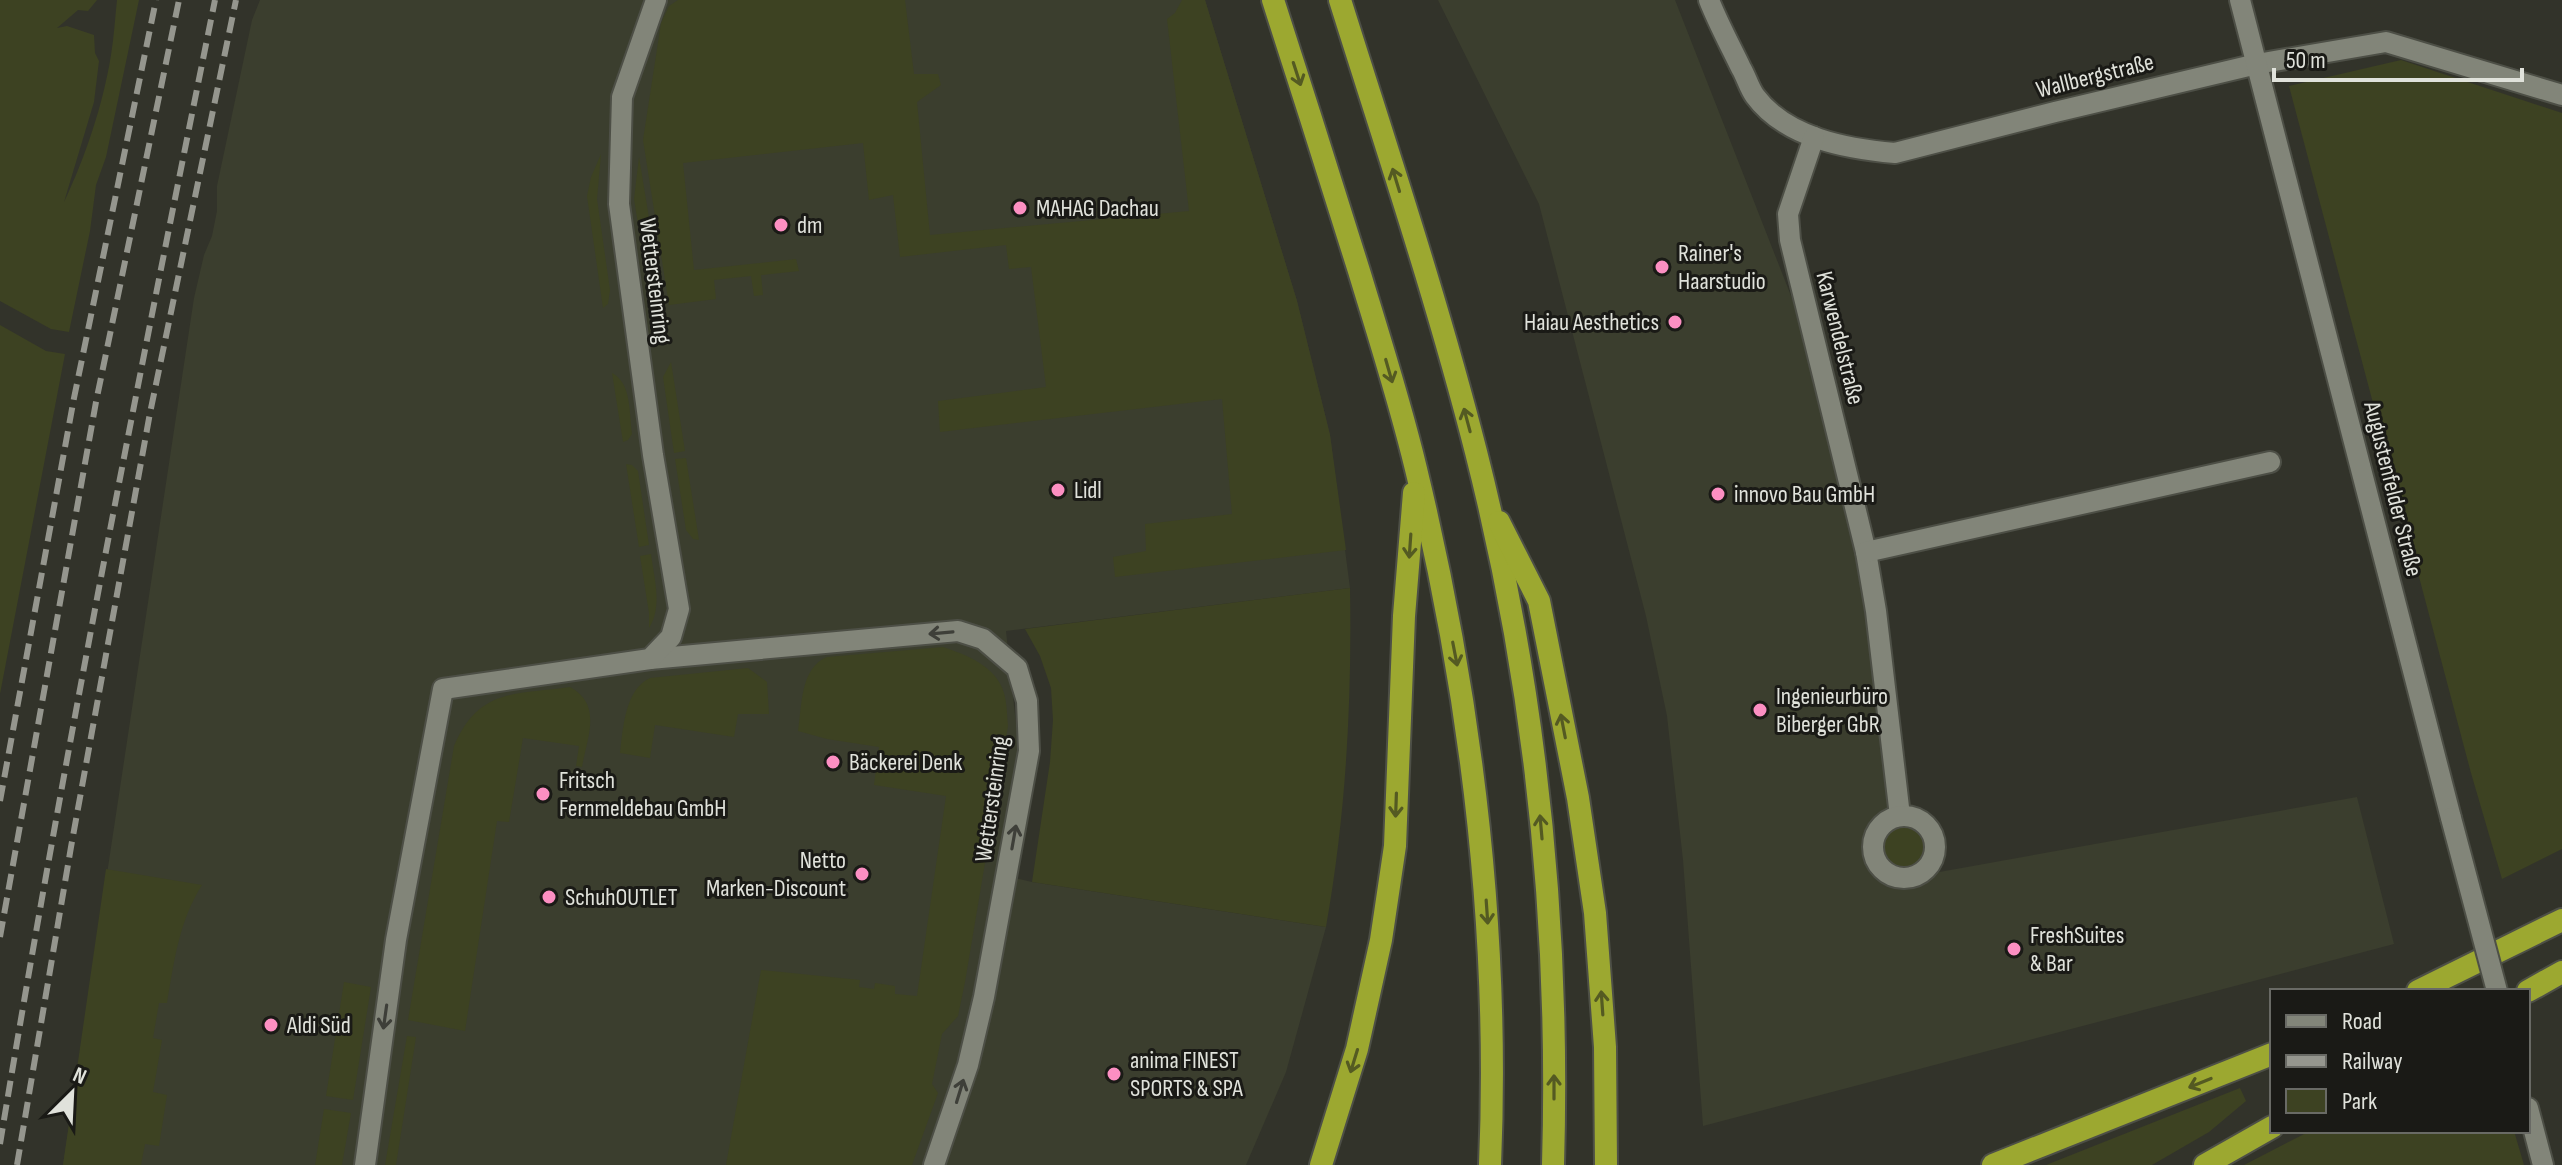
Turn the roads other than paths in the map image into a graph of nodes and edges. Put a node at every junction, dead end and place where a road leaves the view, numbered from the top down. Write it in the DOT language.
graph roads {
  1 [pos="656,0"];
  2 [pos="1273,0"];
  3 [pos="1340,0"];
  4 [pos="1709,0"];
  5 [pos="2240,0"];
  6 [pos="2257,64"];
  7 [pos="2562,95"];
  8 [pos="1814,137"];
  9 [pos="2270,462"];
  10 [pos="1416,468"];
  11 [pos="1486,496"];
  12 [pos="1866,552"];
  13 [pos="650,659"];
  14 [pos="1900,816"];
  15 [pos="2562,920"];
  16 [pos="2562,972"];
  17 [pos="2422,989"];
  18 [pos="2496,989"];
  19 [pos="2530,990"];
  20 [pos="2270,1055"];
  21 [pos="2530,1116"];
  22 [pos="2270,1128"];
  23 [pos="2541,1157"];
  24 [pos="365,1165"];
  25 [pos="934,1165"];
  26 [pos="1321,1165"];
  27 [pos="1490,1165"];
  28 [pos="1553,1165"];
  29 [pos="1606,1165"];
  30 [pos="1993,1165"];
  31 [pos="2205,1165"];
  1 -- 13 [label="street, Wettersteinring"];
  2 -- 10 [label="highway, one-way"];
  11 -- 3 [label="highway, one-way"];
  4 -- 8 [label="street, Wallbergstraße"];
  5 -- 6 [label="street, Augustenfelder Straße"];
  6 -- 7 [label="street, Wallbergstraße"];
  6 -- 8 [label="street, Wallbergstraße"];
  6 -- 18 [label="street, Augustenfelder Straße, bridge"];
  8 -- 12 [label="street, Karwendelstraße"];
  9 -- 12 [label="street"];
  10 -- 26 [label="highway, one-way"];
  10 -- 27 [label="highway, one-way"];
  28 -- 11 [label="highway, one-way"];
  29 -- 11 [label="highway, one-way"];
  12 -- 14 [label="street, Karwendelstraße"];
  13 -- 24 [label="street, Wettersteinring, one-way"];
  25 -- 13 [label="street, Wettersteinring, one-way"];
  15 -- 17 [label="highway"];
  16 -- 19 [label="highway"];
  20 -- 30 [label="highway, one-way"];
  21 -- 23 [label="street"];
  22 -- 31 [label="highway"];
}
